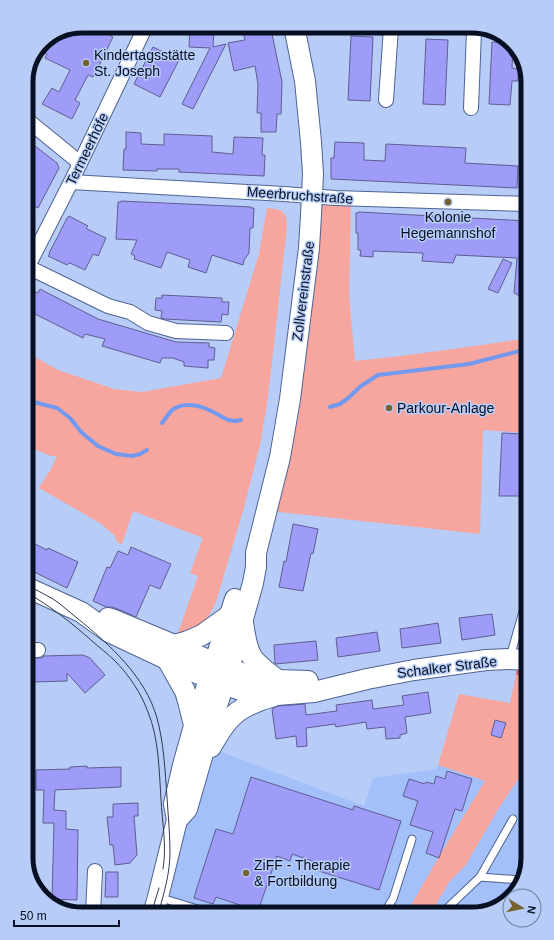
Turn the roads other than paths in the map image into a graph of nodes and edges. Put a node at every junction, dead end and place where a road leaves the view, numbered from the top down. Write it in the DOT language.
graph roads {
  1 [pos="143,33"];
  2 [pos="295,33"];
  3 [pos="391,33"];
  4 [pos="474,33"];
  5 [pos="386,100"];
  6 [pos="471,108"];
  7 [pos="33,126"];
  8 [pos="80,163"];
  9 [pos="71,182"];
  10 [pos="312,196"];
  11 [pos="521,204"];
  12 [pos="33,256"];
  13 [pos="33,271"];
  14 [pos="226,333"];
  15 [pos="33,590"];
  16 [pos="236,618"];
  17 [pos="521,640"];
  18 [pos="171,652"];
  19 [pos="518,659"];
  20 [pos="219,674"];
  21 [pos="278,687"];
  22 [pos="194,726"];
  23 [pos="199,768"];
  24 [pos="512,819"];
  25 [pos="177,820"];
  26 [pos="412,839"];
  27 [pos="95,871"];
  28 [pos="480,878"];
  29 [pos="516,880"];
  30 [pos="156,905"];
  31 [pos="93,907"];
  32 [pos="169,907"];
  33 [pos="388,907"];
  34 [pos="449,907"];
  1 -- 8 [label="street, Termeerhöfe"];
  2 -- 10 [label="main road, Zollvereinstraße"];
  3 -- 5 [label="street"];
  4 -- 6 [label="street"];
  7 -- 8 [label="street"];
  8 -- 9 [label="street, Termeerhöfe"];
  9 -- 10 [label="street, Meerbruchstraße"];
  9 -- 12 [label="street, Termeerhöfe"];
  10 -- 11 [label="street, Meerbruchstraße"];
  10 -- 16 [label="main road, Zollvereinstraße"];
  13 -- 14 [label="street"];
  15 -- 18 [label="main road, Schalker Straße"];
  16 -- 18 [label="main road"];
  16 -- 20 [label="main road, Zollvereinstraße"];
  16 -- 21 [label="main road"];
  17 -- 19 [label="lane"];
  18 -- 20 [label="main road, Schalker Straße"];
  18 -- 22 [label="main road"];
  19 -- 21 [label="main road, Schalker Straße"];
  20 -- 21 [label="main road, Schalker Straße"];
  20 -- 22 [label="main road"];
  20 -- 23 [label="main road"];
  21 -- 23 [label="main road"];
  22 -- 25 [label="main road"];
  23 -- 25 [label="main road"];
  24 -- 28 [label="lane"];
  25 -- 30 [label="main road"];
  26 -- 33 [label="lane"];
  27 -- 31 [label="street"];
  28 -- 29 [label="lane"];
  28 -- 34 [label="lane"];
  30 -- 32 [label="lane"];
}
